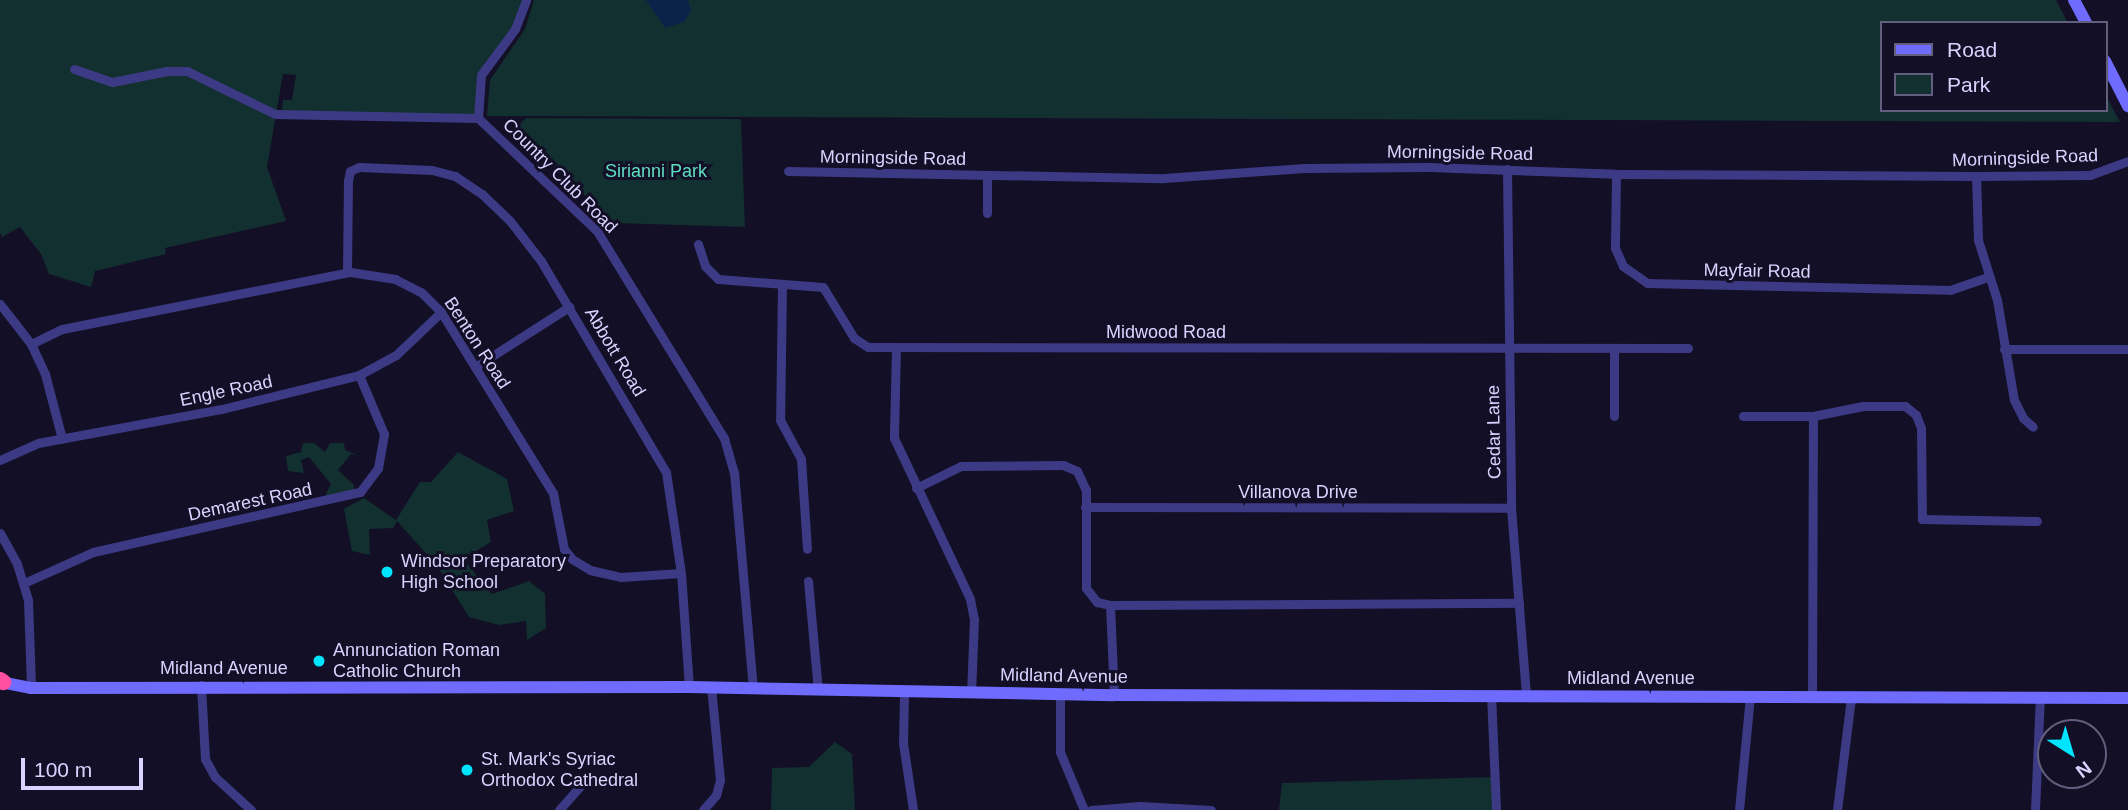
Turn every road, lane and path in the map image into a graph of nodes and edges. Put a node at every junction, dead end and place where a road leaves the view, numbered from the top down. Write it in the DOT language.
graph roads {
  1 [pos="526,0"];
  2 [pos="2074,0"];
  3 [pos="2085,21"];
  4 [pos="2107,65"];
  5 [pos="74,69"];
  6 [pos="2128,106"];
  7 [pos="478,118"];
  8 [pos="2128,162"];
  9 [pos="1507,169"];
  10 [pos="788,171"];
  11 [pos="1616,174"];
  12 [pos="987,175"];
  13 [pos="1976,176"];
  14 [pos="987,213"];
  15 [pos="698,244"];
  16 [pos="346,272"];
  17 [pos="1987,277"];
  18 [pos="782,285"];
  19 [pos="0,304"];
  20 [pos="569,307"];
  21 [pos="440,312"];
  22 [pos="31,344"];
  23 [pos="896,348"];
  24 [pos="1615,348"];
  25 [pos="1688,348"];
  26 [pos="1509,349"];
  27 [pos="2004,349"];
  28 [pos="2128,349"];
  29 [pos="475,367"];
  30 [pos="359,375"];
  31 [pos="1614,416"];
  32 [pos="1744,416"];
  33 [pos="1814,416"];
  34 [pos="2033,427"];
  35 [pos="62,439"];
  36 [pos="0,460"];
  37 [pos="916,488"];
  38 [pos="1085,507"];
  39 [pos="1511,508"];
  40 [pos="2036,521"];
  41 [pos="0,533"];
  42 [pos="807,549"];
  43 [pos="681,573"];
  44 [pos="807,581"];
  45 [pos="24,583"];
  46 [pos="1518,603"];
  47 [pos="1110,605"];
  48 [pos="1,684"];
  49 [pos="201,685"];
  50 [pos="689,687"];
  51 [pos="711,687"];
  52 [pos="31,688"];
  53 [pos="753,688"];
  54 [pos="818,690"];
  55 [pos="904,693"];
  56 [pos="971,693"];
  57 [pos="1060,694"];
  58 [pos="1114,695"];
  59 [pos="1491,695"];
  60 [pos="1526,695"];
  61 [pos="1750,696"];
  62 [pos="1812,696"];
  63 [pos="1851,697"];
  64 [pos="2040,697"];
  65 [pos="2128,698"];
  66 [pos="590,775"];
  67 [pos="251,810"];
  68 [pos="559,810"];
  69 [pos="703,810"];
  70 [pos="913,810"];
  71 [pos="1084,810"];
  72 [pos="1091,810"];
  73 [pos="1211,810"];
  74 [pos="1496,810"];
  75 [pos="1740,810"];
  76 [pos="1837,810"];
  77 [pos="2035,810"];
  1 -- 7 [label="street"];
  2 -- 3 [label="street"];
  4 -- 6 [label="street"];
  5 -- 7 [label="street, Country Club Road"];
  7 -- 53 [label="street, Country Club Road"];
  8 -- 13 [label="street, Morningside Road"];
  9 -- 11 [label="street, Morningside Road"];
  9 -- 12 [label="street, Morningside Road"];
  9 -- 26 [label="street, Cedar Lane"];
  10 -- 12 [label="street, Morningside Road"];
  11 -- 13 [label="street, Morningside Road"];
  11 -- 17 [label="street, Mayfair Road"];
  12 -- 14 [label="street"];
  13 -- 17 [label="street"];
  15 -- 18 [label="street, Midwood Road"];
  16 -- 20 [label="street, Abbott Road"];
  16 -- 21 [label="street, Benton Road"];
  16 -- 22 [label="street, Benton Road"];
  17 -- 27 [label="street"];
  18 -- 23 [label="street, Midwood Road"];
  18 -- 42 [label="street"];
  19 -- 22 [label="street"];
  20 -- 29 [label="street"];
  20 -- 43 [label="street, Abbott Road"];
  21 -- 29 [label="street, Benton Road"];
  21 -- 30 [label="street, Engle Road"];
  22 -- 35 [label="street"];
  23 -- 26 [label="street, Midwood Road"];
  23 -- 37 [label="street"];
  24 -- 25 [label="street, Midwood Road"];
  24 -- 26 [label="street, Midwood Road"];
  24 -- 31 [label="street"];
  26 -- 39 [label="street, Cedar Lane"];
  27 -- 28 [label="street"];
  27 -- 34 [label="street"];
  29 -- 43 [label="street, Benton Road"];
  30 -- 35 [label="street, Engle Road"];
  30 -- 45 [label="street, Demarest Road"];
  32 -- 33 [label="street"];
  33 -- 40 [label="street"];
  33 -- 62 [label="street"];
  35 -- 36 [label="street, Engle Road"];
  37 -- 38 [label="street"];
  37 -- 56 [label="street"];
  38 -- 39 [label="street, Villanova Drive"];
  38 -- 47 [label="street"];
  39 -- 46 [label="street, Cedar Lane"];
  41 -- 45 [label="street"];
  43 -- 50 [label="street, Abbott Road"];
  44 -- 54 [label="street"];
  45 -- 52 [label="street"];
  46 -- 47 [label="street"];
  46 -- 60 [label="street, Cedar Lane"];
  47 -- 58 [label="street"];
  48 -- 52 [label="street, Midland Avenue"];
  49 -- 50 [label="street, Midland Avenue"];
  49 -- 52 [label="street, Midland Avenue"];
  49 -- 67 [label="street"];
  50 -- 51 [label="street, Midland Avenue"];
  51 -- 53 [label="street, Midland Avenue"];
  51 -- 69 [label="street"];
  53 -- 54 [label="street, Midland Avenue"];
  54 -- 55 [label="street, Midland Avenue"];
  55 -- 56 [label="street, Midland Avenue"];
  55 -- 70 [label="street"];
  56 -- 57 [label="street, Midland Avenue"];
  57 -- 58 [label="street, Midland Avenue"];
  57 -- 71 [label="street"];
  58 -- 59 [label="street, Midland Avenue"];
  59 -- 60 [label="street, Midland Avenue"];
  59 -- 74 [label="street"];
  60 -- 61 [label="street, Midland Avenue"];
  61 -- 62 [label="street, Midland Avenue"];
  61 -- 75 [label="street"];
  62 -- 63 [label="street, Midland Avenue"];
  63 -- 64 [label="street, Midland Avenue"];
  63 -- 76 [label="street"];
  64 -- 65 [label="street, Midland Avenue"];
  64 -- 77 [label="street"];
  66 -- 68 [label="street"];
  72 -- 73 [label="street"];
}
